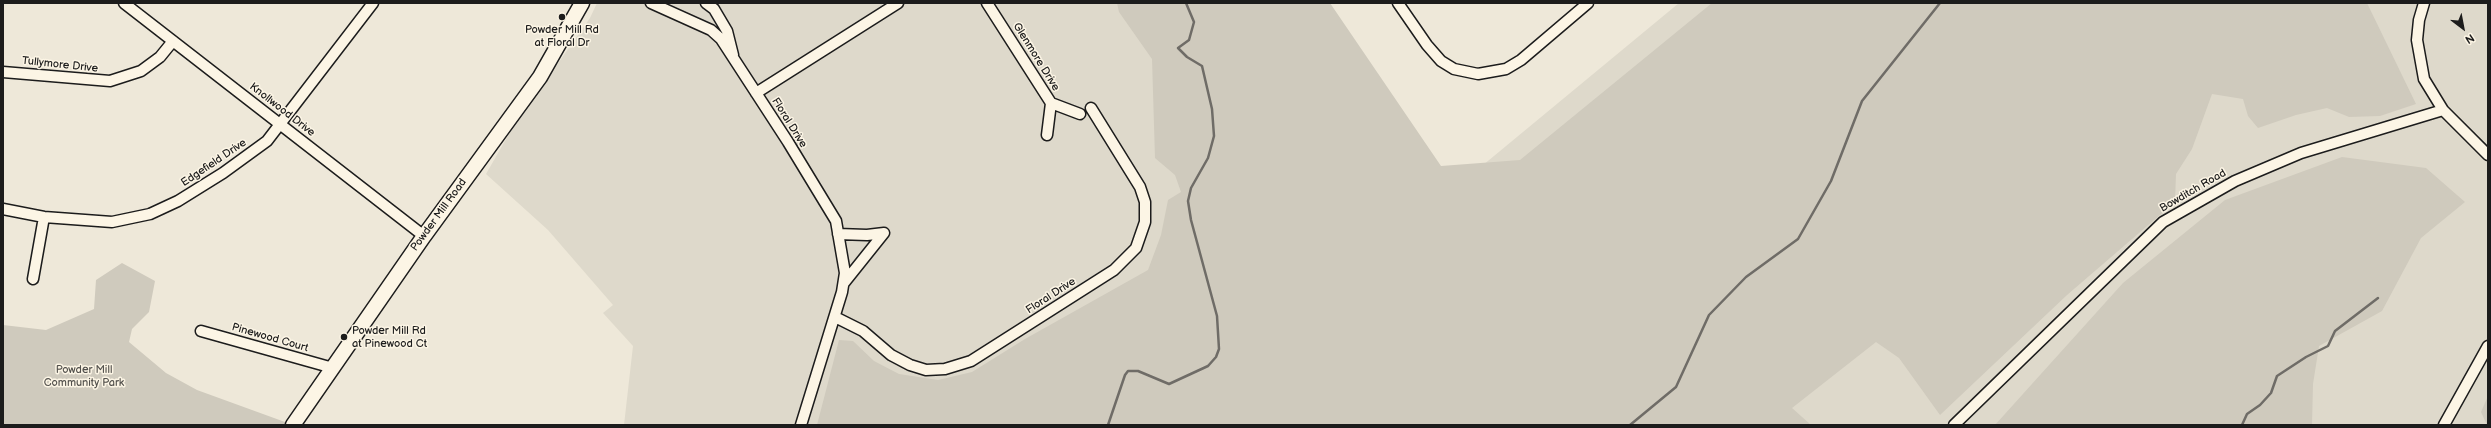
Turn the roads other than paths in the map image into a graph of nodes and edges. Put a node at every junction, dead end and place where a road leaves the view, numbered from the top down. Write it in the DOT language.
graph roads {
  1 [pos="124,3"];
  2 [pos="373,3"];
  3 [pos="582,3"];
  4 [pos="651,3"];
  5 [pos="706,3"];
  6 [pos="898,3"];
  7 [pos="987,3"];
  8 [pos="1398,3"];
  9 [pos="1588,3"];
  10 [pos="2424,3"];
  11 [pos="173,41"];
  12 [pos="733,57"];
  13 [pos="3,72"];
  14 [pos="756,93"];
  15 [pos="1051,104"];
  16 [pos="1091,108"];
  17 [pos="2443,110"];
  18 [pos="1080,114"];
  19 [pos="281,125"];
  20 [pos="1047,135"];
  21 [pos="2488,155"];
  22 [pos="3,209"];
  23 [pos="44,217"];
  24 [pos="838,234"];
  25 [pos="424,236"];
  26 [pos="33,279"];
  27 [pos="843,284"];
  28 [pos="835,317"];
  29 [pos="201,331"];
  30 [pos="2488,346"];
  31 [pos="333,368"];
  32 [pos="2447,424"];
  33 [pos="294,425"];
  34 [pos="801,425"];
  35 [pos="1954,425"];
  1 -- 11 [label="street, Knollwood Drive"];
  2 -- 19 [label="street, Edgefield Drive"];
  3 -- 25 [label="main road, Powder Mill Road"];
  4 -- 12 [label="street, Floral Drive"];
  5 -- 12 [label="street, Floral Drive"];
  6 -- 14 [label="street"];
  7 -- 15 [label="street, Glenmore Drive"];
  8 -- 9 [label="street"];
  10 -- 17 [label="street"];
  11 -- 13 [label="street, Tullymore Drive"];
  11 -- 19 [label="street, Knollwood Drive"];
  12 -- 14 [label="street, Floral Drive"];
  14 -- 24 [label="street, Floral Drive"];
  15 -- 18 [label="street, Glenmore Drive"];
  15 -- 20 [label="street, Glenmore Drive"];
  16 -- 28 [label="street, Floral Drive"];
  17 -- 21 [label="street"];
  17 -- 35 [label="street, Bowditch Road"];
  19 -- 23 [label="street, Edgefield Drive"];
  19 -- 25 [label="street, Knollwood Drive"];
  22 -- 23 [label="street, Edgefield Drive"];
  23 -- 26 [label="street"];
  24 -- 27 [label="street, Floral Drive"];
  24 -- 27 [label="street"];
  25 -- 31 [label="main road, Powder Mill Road"];
  27 -- 28 [label="street, Floral Drive"];
  28 -- 34 [label="street, Floral Drive"];
  29 -- 31 [label="street, Pinewood Court"];
  30 -- 32 [label="street"];
  31 -- 33 [label="main road, Powder Mill Road"];
}
